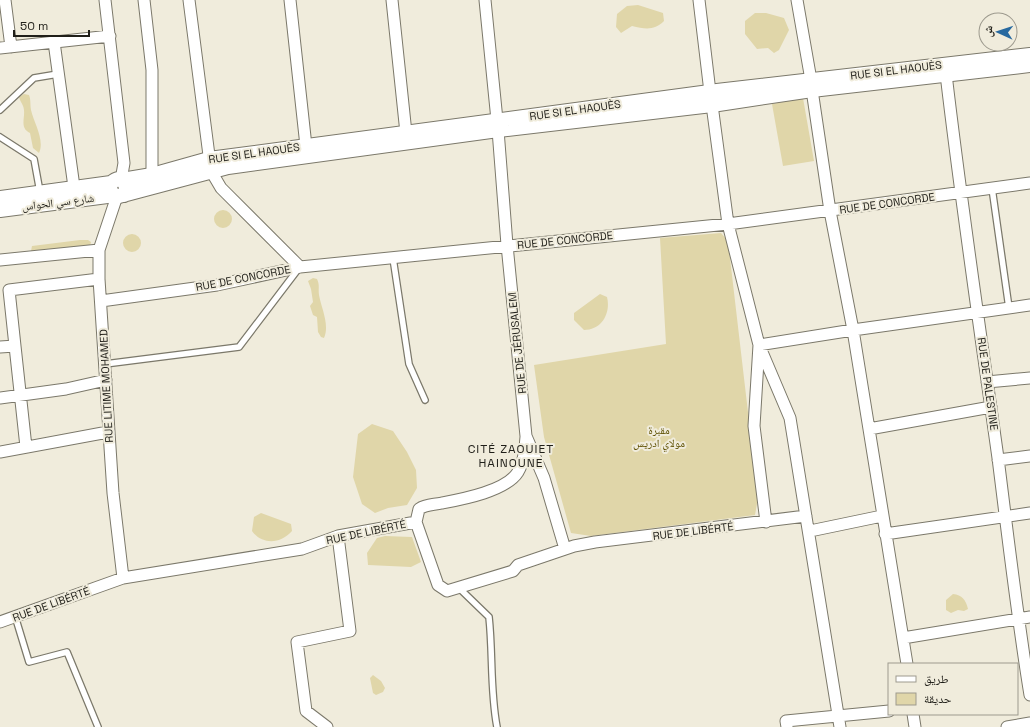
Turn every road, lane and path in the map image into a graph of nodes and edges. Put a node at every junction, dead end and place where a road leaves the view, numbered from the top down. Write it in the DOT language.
graph roads {
  1 [pos="5,0"];
  2 [pos="105,0"];
  3 [pos="144,0"];
  4 [pos="189,0"];
  5 [pos="290,0"];
  6 [pos="392,0"];
  7 [pos="485,0"];
  8 [pos="698,0"];
  9 [pos="797,0"];
  10 [pos="110,36"];
  11 [pos="54,42"];
  12 [pos="6,48"];
  13 [pos="1030,55"];
  14 [pos="1030,65"];
  15 [pos="945,69"];
  16 [pos="58,74"];
  17 [pos="812,85"];
  18 [pos="711,98"];
  19 [pos="0,110"];
  20 [pos="498,125"];
  21 [pos="406,133"];
  22 [pos="0,137"];
  23 [pos="306,146"];
  24 [pos="210,165"];
  25 [pos="153,181"];
  26 [pos="1030,183"];
  27 [pos="74,188"];
  28 [pos="118,188"];
  29 [pos="992,188"];
  30 [pos="40,192"];
  31 [pos="960,193"];
  32 [pos="0,198"];
  33 [pos="0,210"];
  34 [pos="830,211"];
  35 [pos="728,224"];
  36 [pos="507,245"];
  37 [pos="99,250"];
  38 [pos="393,258"];
  39 [pos="0,260"];
  40 [pos="300,267"];
  41 [pos="99,279"];
  42 [pos="101,301"];
  43 [pos="1030,305"];
  44 [pos="1009,308"];
  45 [pos="978,313"];
  46 [pos="853,330"];
  47 [pos="759,345"];
  48 [pos="15,346"];
  49 [pos="0,348"];
  50 [pos="105,364"];
  51 [pos="1030,378"];
  52 [pos="106,380"];
  53 [pos="988,382"];
  54 [pos="20,396"];
  55 [pos="0,398"];
  56 [pos="425,400"];
  57 [pos="991,407"];
  58 [pos="869,429"];
  59 [pos="108,432"];
  60 [pos="526,436"];
  61 [pos="26,447"];
  62 [pos="0,452"];
  63 [pos="1030,456"];
  64 [pos="998,460"];
  65 [pos="1030,513"];
  66 [pos="806,516"];
  67 [pos="882,516"];
  68 [pos="1005,516"];
  69 [pos="416,522"];
  70 [pos="766,522"];
  71 [pos="810,531"];
  72 [pos="885,534"];
  73 [pos="338,536"];
  74 [pos="565,549"];
  75 [pos="123,578"];
  76 [pos="459,588"];
  77 [pos="15,616"];
  78 [pos="1030,617"];
  79 [pos="1017,618"];
  80 [pos="0,622"];
  81 [pos="903,638"];
  82 [pos="907,663"];
  83 [pos="1030,695"];
  84 [pos="888,711"];
  85 [pos="913,715"];
  86 [pos="839,722"];
  87 [pos="1030,723"];
  88 [pos="98,727"];
  89 [pos="328,727"];
  90 [pos="497,727"];
  91 [pos="787,727"];
  92 [pos="915,727"];
  93 [pos="1007,727"];
  1 -- 12 [label="street"];
  2 -- 10 [label="street, RUE LITIME MOHAMED"];
  3 -- 25 [label="street"];
  4 -- 24 [label="street"];
  5 -- 23 [label="street"];
  6 -- 21 [label="street"];
  7 -- 20 [label="street, RUE DE JÉRUSALEM"];
  8 -- 18 [label="street"];
  9 -- 17 [label="street"];
  10 -- 11 [label="street"];
  10 -- 28 [label="street, RUE LITIME MOHAMED"];
  11 -- 12 [label="street"];
  11 -- 16 [label="street"];
  13 -- 15 [label="street, RUE SI EL HAOUÈS"];
  14 -- 15 [label="street, RUE SI EL HAOUÈS"];
  15 -- 17 [label="street, RUE SI EL HAOUÈS"];
  15 -- 31 [label="street, RUE DE PALESTINE"];
  16 -- 19 [label="lane"];
  16 -- 27 [label="street"];
  17 -- 18 [label="street, RUE SI EL HAOUÈS"];
  17 -- 34 [label="street"];
  18 -- 20 [label="street, RUE SI EL HAOUÈS"];
  18 -- 35 [label="street"];
  20 -- 21 [label="street, RUE SI EL HAOUÈS"];
  20 -- 24 [label="street, RUE SI EL HAOUÈS"];
  20 -- 36 [label="street, RUE DE JÉRUSALEM"];
  21 -- 23 [label="street, RUE SI EL HAOUÈS"];
  22 -- 30 [label="lane"];
  23 -- 24 [label="street, RUE SI EL HAOUÈS"];
  24 -- 25 [label="street, RUE SI EL HAOUÈS"];
  24 -- 40 [label="street"];
  25 -- 28 [label="street, RUE SI EL HAOUÈS"];
  26 -- 29 [label="street, RUE DE CONCORDE"];
  27 -- 28 [label="street, شارع سي الحواس"];
  27 -- 30 [label="street, شارع سي الحواس"];
  28 -- 33 [label="street, شارع سي الحواس"];
  28 -- 37 [label="street, RUE LITIME MOHAMED"];
  29 -- 31 [label="street, RUE DE CONCORDE"];
  29 -- 44 [label="lane"];
  30 -- 32 [label="street, شارع سي الحواس"];
  31 -- 34 [label="street, RUE DE CONCORDE"];
  31 -- 45 [label="street, RUE DE PALESTINE"];
  34 -- 35 [label="street, RUE DE CONCORDE"];
  34 -- 46 [label="street"];
  35 -- 36 [label="street, RUE DE CONCORDE"];
  35 -- 47 [label="street"];
  36 -- 38 [label="street, RUE DE CONCORDE"];
  36 -- 60 [label="street, RUE DE JÉRUSALEM"];
  37 -- 39 [label="street"];
  37 -- 41 [label="street, RUE LITIME MOHAMED"];
  38 -- 40 [label="street, RUE DE CONCORDE"];
  38 -- 56 [label="lane"];
  40 -- 42 [label="street, RUE DE CONCORDE"];
  40 -- 50 [label="lane"];
  41 -- 42 [label="street, RUE LITIME MOHAMED"];
  41 -- 48 [label="street"];
  42 -- 50 [label="street, RUE LITIME MOHAMED"];
  43 -- 44 [label="street"];
  44 -- 45 [label="street"];
  45 -- 46 [label="street"];
  45 -- 53 [label="street, RUE DE PALESTINE"];
  46 -- 47 [label="street"];
  46 -- 58 [label="street"];
  47 -- 66 [label="street"];
  47 -- 70 [label="street"];
  48 -- 49 [label="street"];
  48 -- 54 [label="street"];
  50 -- 52 [label="street, RUE LITIME MOHAMED"];
  51 -- 53 [label="street"];
  52 -- 54 [label="street"];
  52 -- 59 [label="street, RUE LITIME MOHAMED"];
  53 -- 57 [label="street, RUE DE PALESTINE"];
  54 -- 55 [label="street"];
  54 -- 61 [label="street"];
  57 -- 58 [label="street"];
  57 -- 64 [label="street, RUE DE PALESTINE"];
  58 -- 67 [label="street"];
  59 -- 61 [label="street"];
  59 -- 75 [label="street, RUE LITIME MOHAMED"];
  60 -- 69 [label="street"];
  60 -- 74 [label="street, RUE DE JÉRUSALEM"];
  61 -- 62 [label="street"];
  63 -- 64 [label="street"];
  64 -- 68 [label="street, RUE DE PALESTINE"];
  65 -- 68 [label="street"];
  66 -- 70 [label="street, RUE DE LIBÉRTÉ"];
  66 -- 71 [label="street"];
  67 -- 71 [label="street"];
  67 -- 72 [label="street"];
  68 -- 72 [label="street"];
  68 -- 79 [label="street, RUE DE PALESTINE"];
  69 -- 73 [label="street, RUE DE LIBÉRTÉ"];
  69 -- 76 [label="street, RUE DE LIBÉRTÉ"];
  70 -- 74 [label="street, RUE DE LIBÉRTÉ"];
  71 -- 86 [label="street"];
  72 -- 81 [label="street"];
  73 -- 75 [label="street, RUE DE LIBÉRTÉ"];
  73 -- 89 [label="street"];
  74 -- 76 [label="street, RUE DE LIBÉRTÉ"];
  75 -- 77 [label="street, RUE DE LIBÉRTÉ"];
  76 -- 90 [label="lane"];
  77 -- 80 [label="street, RUE DE LIBÉRTÉ"];
  77 -- 88 [label="lane"];
  78 -- 79 [label="street"];
  79 -- 81 [label="street"];
  79 -- 83 [label="street, RUE DE PALESTINE"];
  81 -- 82 [label="street"];
  84 -- 86 [label="street"];
  85 -- 92 [label="street"];
  86 -- 91 [label="street"];
  87 -- 93 [label="street"];
}
